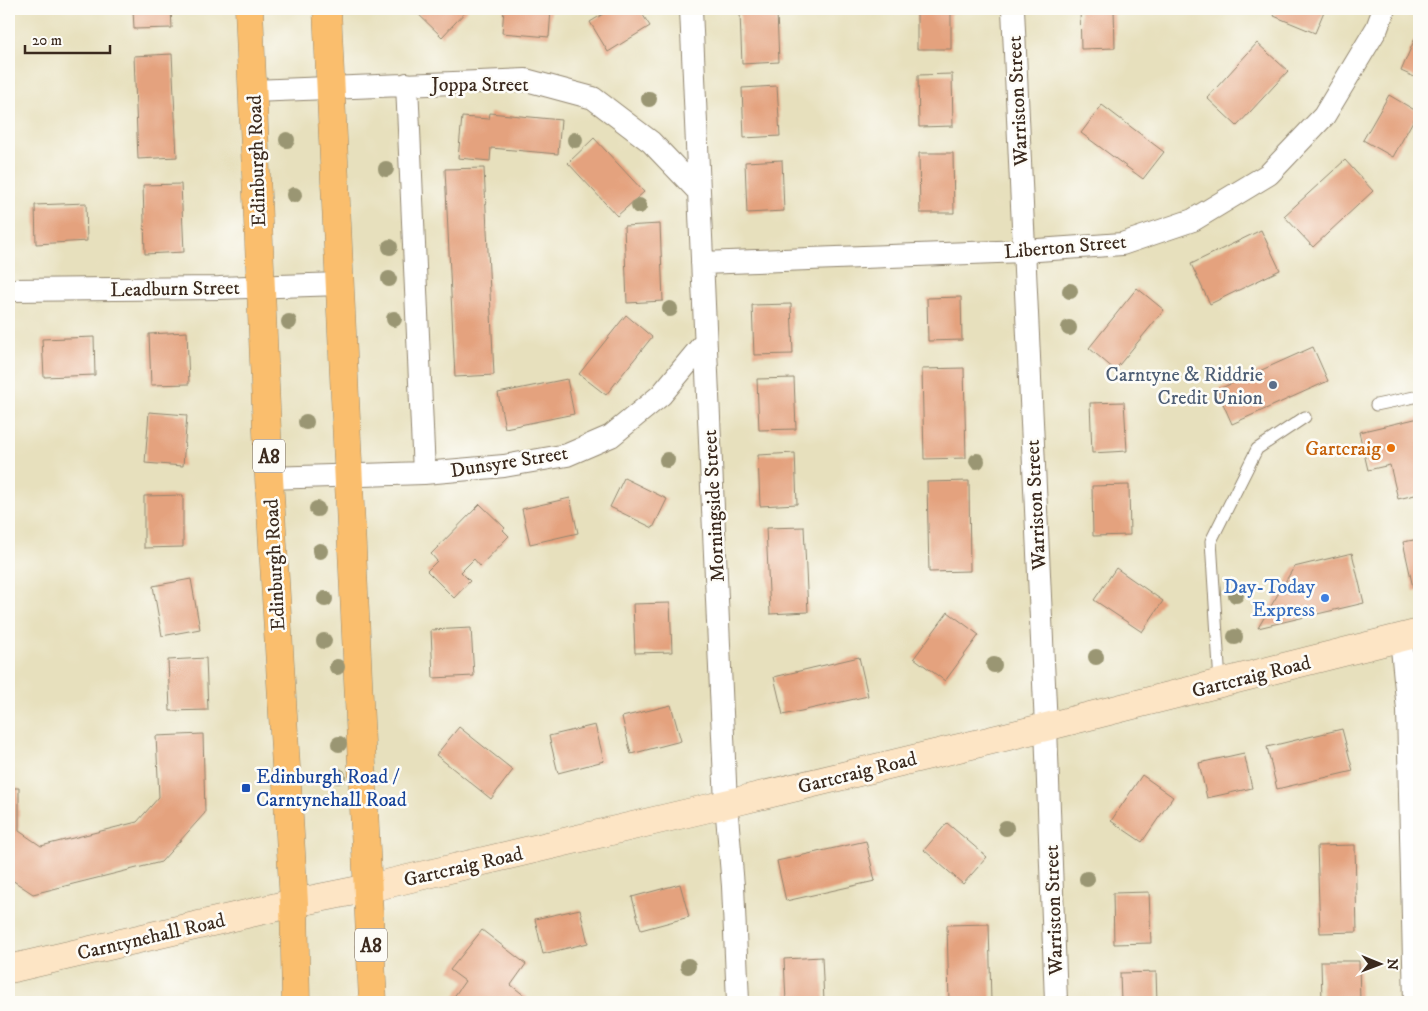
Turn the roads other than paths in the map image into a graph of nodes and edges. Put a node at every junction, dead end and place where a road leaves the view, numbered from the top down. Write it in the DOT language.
graph roads {
  1 [pos="249,9"];
  2 [pos="327,9"];
  3 [pos="691,9"];
  4 [pos="1013,9"];
  5 [pos="1384,9"];
  6 [pos="407,84"];
  7 [pos="331,88"];
  8 [pos="253,92"];
  9 [pos="699,192"];
  10 [pos="1024,251"];
  11 [pos="702,263"];
  12 [pos="340,284"];
  13 [pos="261,286"];
  14 [pos="9,290"];
  15 [pos="705,342"];
  16 [pos="1419,396"];
  17 [pos="1376,405"];
  18 [pos="1305,417"];
  19 [pos="424,473"];
  20 [pos="348,475"];
  21 [pos="270,478"];
  22 [pos="1410,636"];
  23 [pos="1220,683"];
  24 [pos="1046,727"];
  25 [pos="726,804"];
  26 [pos="369,888"];
  27 [pos="294,903"];
  28 [pos="9,970"];
  29 [pos="296,1002"];
  30 [pos="374,1002"];
  31 [pos="738,1002"];
  32 [pos="1056,1002"];
  33 [pos="1415,1002"];
  1 -- 8 [label="main road, Edinburgh Road / A8"];
  2 -- 7 [label="main road, A8"];
  3 -- 9 [label="street, Morningside Street"];
  4 -- 10 [label="street, Warriston Street"];
  5 -- 10 [label="street, Liberton Street"];
  6 -- 7 [label="street, Joppa Street"];
  6 -- 9 [label="street, Joppa Street"];
  6 -- 19 [label="street"];
  7 -- 8 [label="street, Joppa Street"];
  7 -- 12 [label="main road, A8"];
  8 -- 13 [label="main road, Edinburgh Road / A8"];
  9 -- 11 [label="street, Morningside Street"];
  10 -- 11 [label="street, Liberton Street"];
  10 -- 24 [label="street, Warriston Street"];
  11 -- 15 [label="street, Morningside Street"];
  12 -- 13 [label="street, Leadburn Street"];
  12 -- 20 [label="main road, A8"];
  13 -- 14 [label="street, Leadburn Street"];
  13 -- 21 [label="main road, Edinburgh Road / A8"];
  15 -- 19 [label="street, Dunsyre Street"];
  15 -- 25 [label="street, Morningside Street"];
  16 -- 17 [label="lane"];
  18 -- 23 [label="lane"];
  19 -- 20 [label="street, Dunsyre Street"];
  20 -- 21 [label="street, Dunsyre Street"];
  20 -- 26 [label="main road, A8"];
  21 -- 27 [label="main road, Edinburgh Road / A8"];
  22 -- 23 [label="street, Gartcraig Road"];
  22 -- 33 [label="street"];
  23 -- 24 [label="street, Gartcraig Road"];
  24 -- 25 [label="street, Gartcraig Road"];
  24 -- 32 [label="street, Warriston Street"];
  25 -- 26 [label="street, Gartcraig Road"];
  25 -- 31 [label="street, Morningside Street"];
  26 -- 27 [label="street, Gartcraig Road"];
  26 -- 30 [label="main road, A8"];
  27 -- 28 [label="street, Carntynehall Road"];
  27 -- 29 [label="main road, Edinburgh Road / A8"];
}
